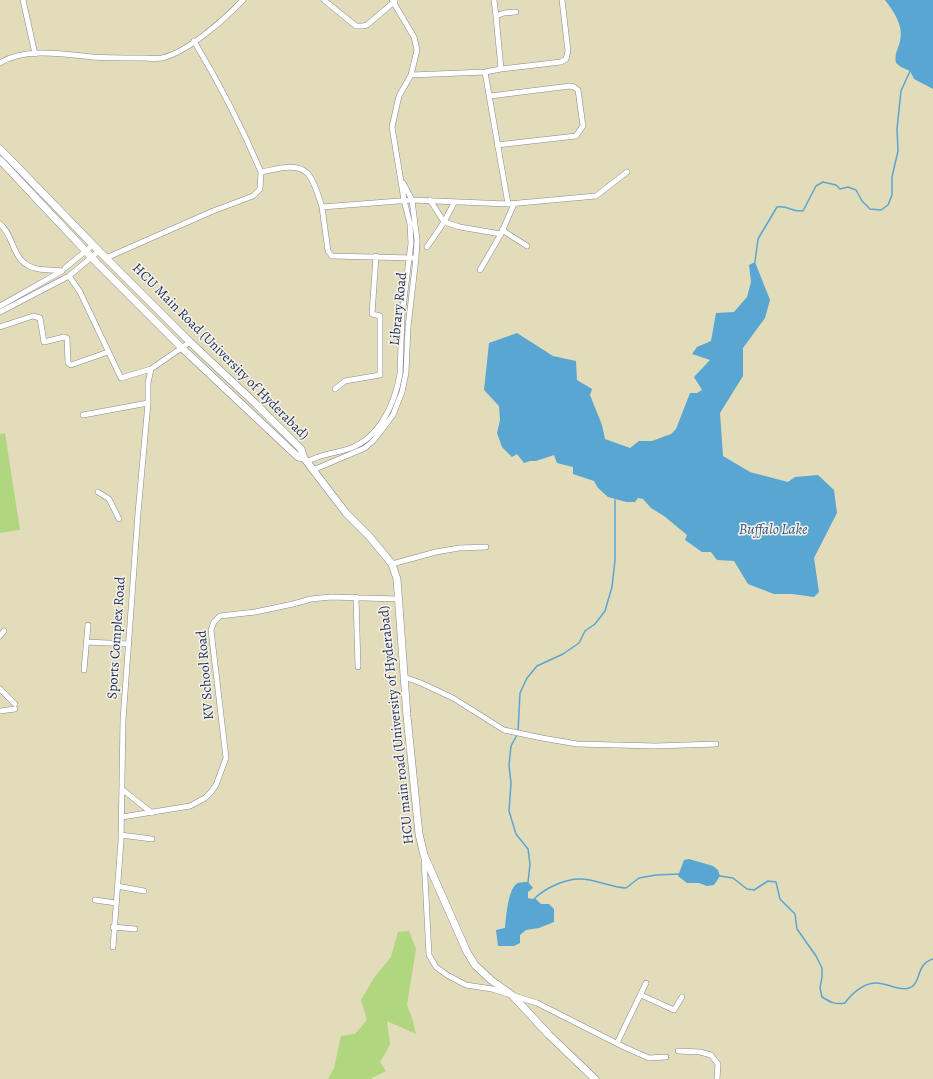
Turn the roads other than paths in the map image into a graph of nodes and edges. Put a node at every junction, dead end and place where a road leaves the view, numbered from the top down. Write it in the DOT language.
graph roads {
  1 [pos="23,0"];
  2 [pos="243,0"];
  3 [pos="324,0"];
  4 [pos="494,0"];
  5 [pos="562,0"];
  6 [pos="393,1"];
  7 [pos="495,8"];
  8 [pos="516,12"];
  9 [pos="504,13"];
  10 [pos="496,16"];
  11 [pos="194,41"];
  12 [pos="35,54"];
  13 [pos="0,63"];
  14 [pos="501,69"];
  15 [pos="485,72"];
  16 [pos="410,75"];
  17 [pos="490,96"];
  18 [pos="497,145"];
  19 [pos="0,149"];
  20 [pos="0,160"];
  21 [pos="261,172"];
  22 [pos="627,172"];
  23 [pos="401,179"];
  24 [pos="404,200"];
  25 [pos="412,200"];
  26 [pos="430,200"];
  27 [pos="454,203"];
  28 [pos="508,204"];
  29 [pos="514,204"];
  30 [pos="322,207"];
  31 [pos="444,222"];
  32 [pos="0,224"];
  33 [pos="502,232"];
  34 [pos="93,245"];
  35 [pos="527,246"];
  36 [pos="427,247"];
  37 [pos="87,251"];
  38 [pos="99,251"];
  39 [pos="376,256"];
  40 [pos="93,257"];
  41 [pos="106,258"];
  42 [pos="410,258"];
  43 [pos="416,258"];
  44 [pos="64,270"];
  45 [pos="480,270"];
  46 [pos="69,276"];
  47 [pos="0,306"];
  48 [pos="0,312"];
  49 [pos="0,327"];
  50 [pos="190,342"];
  51 [pos="182,348"];
  52 [pos="108,352"];
  53 [pos="151,369"];
  54 [pos="335,389"];
  55 [pos="148,403"];
  56 [pos="83,415"];
  57 [pos="305,460"];
  58 [pos="313,470"];
  59 [pos="98,492"];
  60 [pos="119,519"];
  61 [pos="486,547"];
  62 [pos="392,564"];
  63 [pos="356,597"];
  64 [pos="398,599"];
  65 [pos="88,625"];
  66 [pos="4,631"];
  67 [pos="0,636"];
  68 [pos="86,642"];
  69 [pos="129,644"];
  70 [pos="358,667"];
  71 [pos="84,670"];
  72 [pos="404,677"];
  73 [pos="0,689"];
  74 [pos="0,711"];
  75 [pos="716,744"];
  76 [pos="122,790"];
  77 [pos="152,812"];
  78 [pos="122,816"];
  79 [pos="121,835"];
  80 [pos="152,839"];
  81 [pos="424,855"];
  82 [pos="117,886"];
  83 [pos="144,891"];
  84 [pos="95,900"];
  85 [pos="116,903"];
  86 [pos="114,927"];
  87 [pos="135,929"];
  88 [pos="113,947"];
  89 [pos="646,983"];
  90 [pos="512,995"];
  91 [pos="641,995"];
  92 [pos="682,997"];
  93 [pos="617,1043"];
  94 [pos="678,1051"];
  95 [pos="666,1057"];
  96 [pos="595,1079"];
  97 [pos="717,1079"];
  1 -- 12 [label="street"];
  2 -- 11 [label="street"];
  3 -- 6 [label="street"];
  4 -- 7 [label="street"];
  5 -- 14 [label="street"];
  6 -- 16 [label="street"];
  7 -- 9 [label="street"];
  7 -- 10 [label="street"];
  8 -- 9 [label="street"];
  9 -- 10 [label="street"];
  10 -- 14 [label="street"];
  11 -- 12 [label="street"];
  11 -- 21 [label="street"];
  12 -- 13 [label="street"];
  14 -- 15 [label="street"];
  15 -- 16 [label="street"];
  15 -- 17 [label="street"];
  16 -- 23 [label="street"];
  17 -- 18 [label="street"];
  17 -- 18 [label="street"];
  18 -- 28 [label="street"];
  19 -- 34 [label="street, HCU Main Road (University of Hyderabad)"];
  20 -- 37 [label="street, HCU Main Road (University of Hyderabad)"];
  21 -- 30 [label="street"];
  21 -- 41 [label="street"];
  22 -- 29 [label="street"];
  23 -- 24 [label="street"];
  23 -- 25 [label="street"];
  24 -- 25 [label="street"];
  24 -- 30 [label="street"];
  24 -- 42 [label="street"];
  25 -- 26 [label="street"];
  25 -- 43 [label="street, Library Road"];
  26 -- 27 [label="street"];
  26 -- 31 [label="street"];
  27 -- 28 [label="street"];
  27 -- 31 [label="street"];
  28 -- 29 [label="street"];
  29 -- 33 [label="street"];
  30 -- 39 [label="street"];
  31 -- 33 [label="street"];
  31 -- 36 [label="street"];
  32 -- 44 [label="street"];
  33 -- 35 [label="street"];
  33 -- 45 [label="street"];
  34 -- 37 [label="street"];
  34 -- 38 [label="street, HCU Main Road (University of Hyderabad)"];
  37 -- 40 [label="street, HCU Main Road (University of Hyderabad)"];
  37 -- 44 [label="street"];
  38 -- 40 [label="street"];
  38 -- 41 [label="street, HCU Main Road (University of Hyderabad)"];
  39 -- 42 [label="street"];
  39 -- 54 [label="street"];
  40 -- 46 [label="street"];
  40 -- 51 [label="street, HCU Main Road (University of Hyderabad)"];
  41 -- 50 [label="street, HCU Main Road (University of Hyderabad)"];
  42 -- 43 [label="street"];
  42 -- 57 [label="street"];
  43 -- 58 [label="street, Library Road"];
  44 -- 46 [label="street"];
  44 -- 47 [label="street"];
  46 -- 48 [label="street"];
  46 -- 52 [label="street"];
  49 -- 52 [label="street"];
  50 -- 51 [label="street"];
  50 -- 57 [label="street, HCU Main Road (University of Hyderabad)"];
  51 -- 53 [label="street"];
  51 -- 57 [label="street, HCU Main Road (University of Hyderabad)"];
  52 -- 53 [label="street"];
  53 -- 55 [label="street, Sports Complex Road"];
  55 -- 56 [label="street"];
  55 -- 69 [label="street, Sports Complex Road"];
  57 -- 58 [label="street, HCU main road (University of Hyderabad)"];
  58 -- 62 [label="street, HCU main road (University of Hyderabad)"];
  59 -- 60 [label="street"];
  61 -- 62 [label="street"];
  62 -- 64 [label="street, HCU main road (University of Hyderabad)"];
  63 -- 64 [label="street, KV School Road"];
  63 -- 70 [label="street"];
  63 -- 77 [label="street, KV School Road"];
  64 -- 72 [label="street, HCU main road (University of Hyderabad)"];
  65 -- 68 [label="street"];
  66 -- 67 [label="street"];
  68 -- 69 [label="street"];
  68 -- 71 [label="street"];
  69 -- 76 [label="street, Sports Complex Road"];
  72 -- 75 [label="street"];
  72 -- 81 [label="street, HCU main road (University of Hyderabad)"];
  73 -- 74 [label="street"];
  76 -- 77 [label="street"];
  76 -- 78 [label="street, Sports Complex Road"];
  77 -- 78 [label="street, KV School Road"];
  78 -- 79 [label="street, Sports Complex Road"];
  79 -- 80 [label="street"];
  79 -- 82 [label="street, Sports Complex Road"];
  81 -- 90 [label="street, HCU main road (University of Hyderabad)"];
  81 -- 90 [label="street"];
  82 -- 83 [label="street"];
  82 -- 85 [label="street, Sports Complex Road"];
  84 -- 85 [label="street"];
  85 -- 86 [label="street, Sports Complex Road"];
  86 -- 87 [label="street"];
  86 -- 88 [label="street, Sports Complex Road"];
  89 -- 91 [label="street"];
  90 -- 93 [label="street"];
  90 -- 96 [label="street, HCU main road (University of Hyderabad)"];
  91 -- 92 [label="street"];
  91 -- 93 [label="street"];
  93 -- 95 [label="street"];
  94 -- 97 [label="street"];
}
